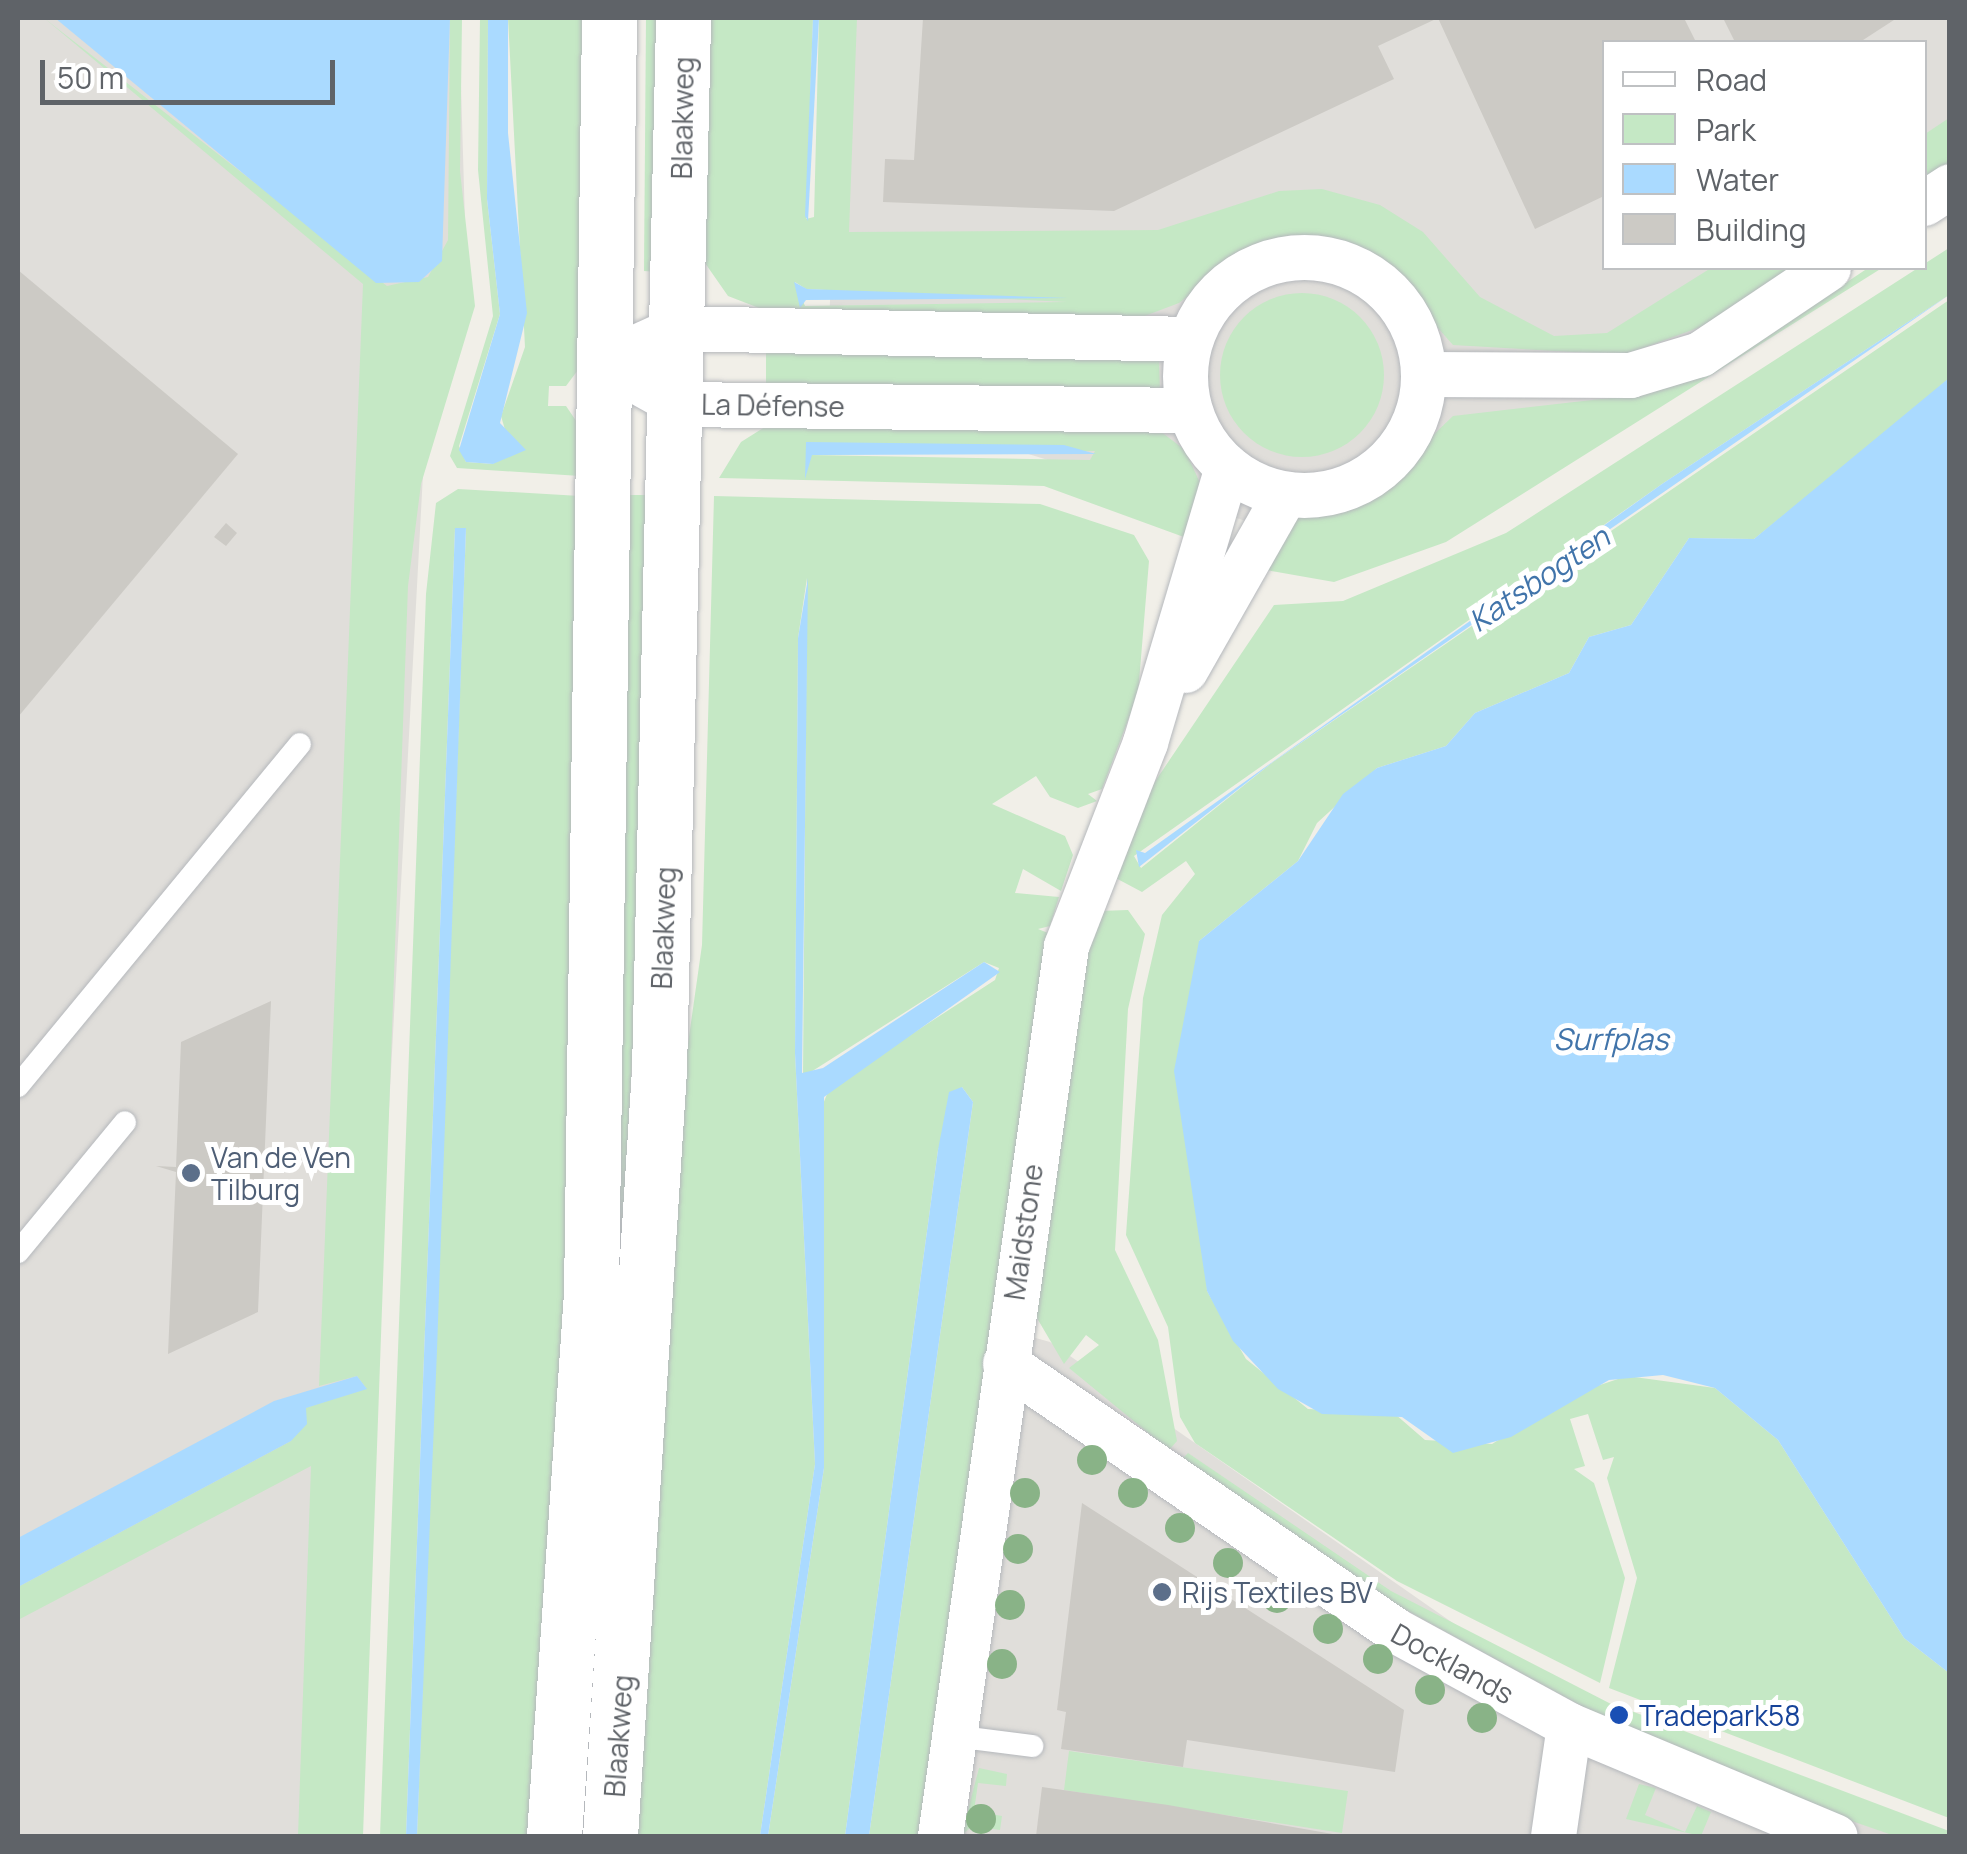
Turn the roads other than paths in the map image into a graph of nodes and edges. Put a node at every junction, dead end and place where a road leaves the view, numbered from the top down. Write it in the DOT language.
graph roads {
  1 [pos="609,18"];
  2 [pos="684,18"];
  3 [pos="1950,186"];
  4 [pos="1927,201"];
  5 [pos="1825,270"];
  6 [pos="678,328"];
  7 [pos="1190,338"];
  8 [pos="603,362"];
  9 [pos="1424,374"];
  10 [pos="678,404"];
  11 [pos="1189,410"];
  12 [pos="1227,466"];
  13 [pos="1284,494"];
  14 [pos="1145,742"];
  15 [pos="300,744"];
  16 [pos="18,1086"];
  17 [pos="125,1122"];
  18 [pos="18,1252"];
  19 [pos="1005,1363"];
  20 [pos="1569,1725"];
  21 [pos="954,1736"];
  22 [pos="1032,1746"];
  23 [pos="554,1836"];
  24 [pos="610,1836"];
  25 [pos="940,1836"];
  26 [pos="1553,1836"];
  27 [pos="1834,1836"];
  1 -- 8 [label="main road, Blaakweg"];
  2 -- 6 [label="main road, Blaakweg"];
  3 -- 4 [label="street"];
  5 -- 9 [label="street"];
  6 -- 7 [label="street"];
  6 -- 8 [label="street"];
  6 -- 10 [label="main road, Blaakweg"];
  7 -- 9 [label="street"];
  7 -- 11 [label="street"];
  8 -- 10 [label="street, La Défense"];
  8 -- 23 [label="main road, Blaakweg"];
  9 -- 13 [label="street"];
  10 -- 11 [label="street, La Défense"];
  10 -- 24 [label="main road, Blaakweg"];
  11 -- 12 [label="street"];
  12 -- 13 [label="street"];
  12 -- 14 [label="street, Maidstone"];
  13 -- 14 [label="street, Maidstone"];
  14 -- 19 [label="street, Maidstone"];
  15 -- 16 [label="lane"];
  17 -- 18 [label="lane"];
  19 -- 20 [label="street, Docklands"];
  19 -- 21 [label="street, Maidstone"];
  20 -- 26 [label="street"];
  20 -- 27 [label="street, Docklands"];
  21 -- 22 [label="lane"];
  21 -- 25 [label="street, Maidstone"];
}
